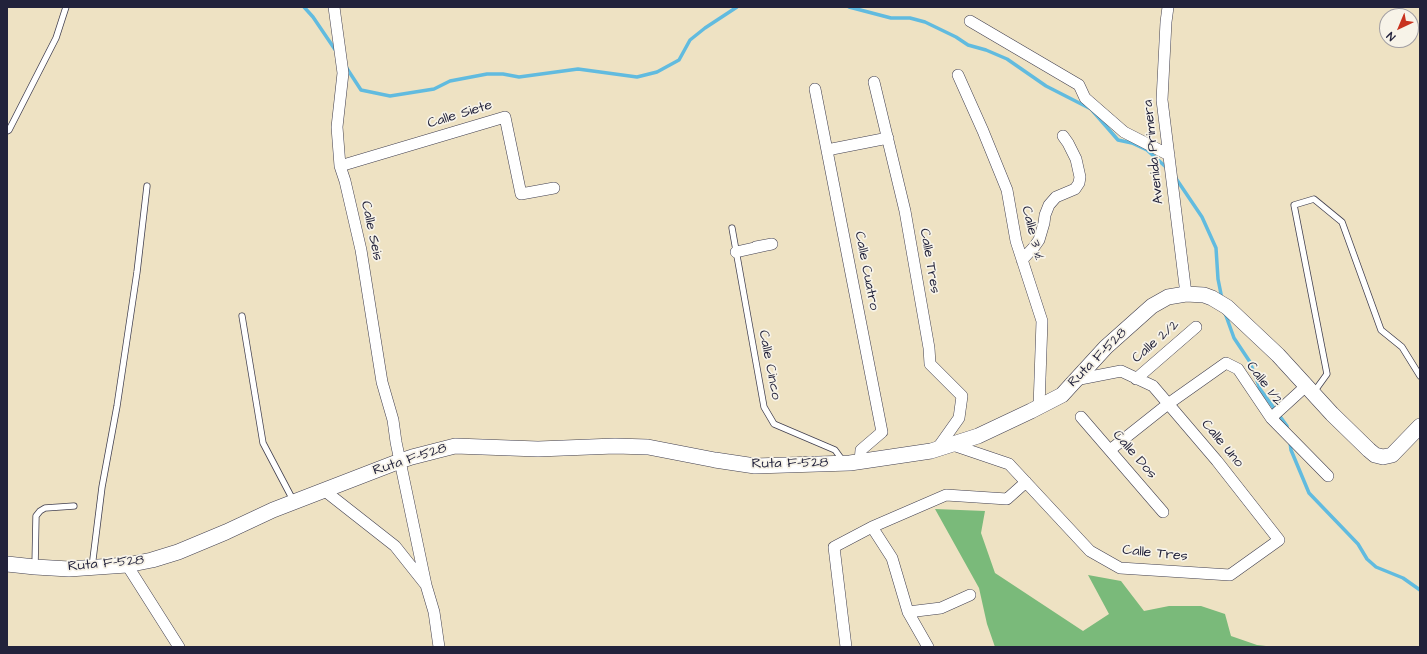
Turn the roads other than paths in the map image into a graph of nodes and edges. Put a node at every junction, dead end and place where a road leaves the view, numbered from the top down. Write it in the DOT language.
graph roads {
  1 [pos="66,7"];
  2 [pos="334,7"];
  3 [pos="1168,7"];
  4 [pos="970,21"];
  5 [pos="958,75"];
  6 [pos="874,82"];
  7 [pos="815,89"];
  8 [pos="7,132"];
  9 [pos="1063,136"];
  10 [pos="888,138"];
  11 [pos="827,150"];
  12 [pos="1169,155"];
  13 [pos="340,166"];
  14 [pos="147,186"];
  15 [pos="554,188"];
  16 [pos="732,228"];
  17 [pos="756,247"];
  18 [pos="736,252"];
  19 [pos="1022,260"];
  20 [pos="1186,294"];
  21 [pos="242,316"];
  22 [pos="1196,327"];
  23 [pos="1420,376"];
  24 [pos="1136,379"];
  25 [pos="1075,380"];
  26 [pos="1310,390"];
  27 [pos="1168,404"];
  28 [pos="1039,407"];
  29 [pos="1082,417"];
  30 [pos="1271,418"];
  31 [pos="1420,426"];
  32 [pos="951,438"];
  33 [pos="1110,450"];
  34 [pos="861,455"];
  35 [pos="400,461"];
  36 [pos="844,463"];
  37 [pos="1328,476"];
  38 [pos="1026,482"];
  39 [pos="325,491"];
  40 [pos="294,502"];
  41 [pos="74,506"];
  42 [pos="1163,512"];
  43 [pos="872,527"];
  44 [pos="7,564"];
  45 [pos="127,565"];
  46 [pos="34,567"];
  47 [pos="92,568"];
  48 [pos="1230,575"];
  49 [pos="426,585"];
  50 [pos="970,595"];
  51 [pos="908,612"];
  52 [pos="179,647"];
  53 [pos="439,647"];
  54 [pos="846,647"];
  55 [pos="928,647"];
  1 -- 8 [label="lane"];
  2 -- 13 [label="street, Calle Seis"];
  3 -- 12 [label="street, Avenida Primera"];
  4 -- 12 [label="street"];
  5 -- 19 [label="street, Calle 3 ½"];
  6 -- 10 [label="street, Calle Tres"];
  7 -- 11 [label="street, Calle Cuatro"];
  9 -- 19 [label="street"];
  10 -- 11 [label="street"];
  10 -- 32 [label="street, Calle Tres"];
  11 -- 34 [label="street, Calle Cuatro"];
  12 -- 20 [label="street, Avenida Primera"];
  13 -- 15 [label="street, Calle Siete"];
  13 -- 35 [label="street, Calle Seis"];
  14 -- 47 [label="lane"];
  16 -- 18 [label="lane, Calle Cinco"];
  17 -- 18 [label="street"];
  18 -- 36 [label="lane, Calle Cinco"];
  19 -- 28 [label="street, Calle 3 ½"];
  20 -- 25 [label="main road, Ruta F-528"];
  20 -- 26 [label="main road, Ruta F-528"];
  21 -- 40 [label="lane"];
  22 -- 24 [label="street, Calle 2/2"];
  23 -- 26 [label="lane"];
  24 -- 25 [label="street, Calle Uno"];
  24 -- 27 [label="street, Calle Uno"];
  25 -- 28 [label="main road, Ruta F-528"];
  26 -- 30 [label="street"];
  26 -- 31 [label="main road, Ruta F-528"];
  27 -- 30 [label="street, Calle 1/2"];
  27 -- 33 [label="street, Calle 1/2"];
  27 -- 48 [label="street, Calle Uno"];
  28 -- 32 [label="main road, Ruta F-528"];
  29 -- 33 [label="street, Calle Dos"];
  30 -- 37 [label="street, Calle 1/2"];
  32 -- 34 [label="main road, Ruta F-528"];
  32 -- 38 [label="street, Calle Tres"];
  33 -- 42 [label="street, Calle Dos"];
  34 -- 36 [label="main road, Ruta F-528"];
  35 -- 36 [label="main road, Ruta F-528"];
  35 -- 39 [label="main road, Ruta F-528"];
  35 -- 49 [label="street, Calle Seis"];
  38 -- 43 [label="street"];
  38 -- 48 [label="street, Calle Tres"];
  39 -- 40 [label="main road, Ruta F-528"];
  39 -- 49 [label="street"];
  40 -- 45 [label="main road, Ruta F-528"];
  41 -- 46 [label="lane"];
  43 -- 51 [label="street"];
  43 -- 54 [label="street"];
  44 -- 46 [label="main road, Ruta F-528"];
  45 -- 47 [label="main road, Ruta F-528"];
  45 -- 52 [label="street"];
  46 -- 47 [label="main road, Ruta F-528"];
  49 -- 53 [label="street, Calle Seis"];
  50 -- 51 [label="street"];
  51 -- 55 [label="street"];
}
